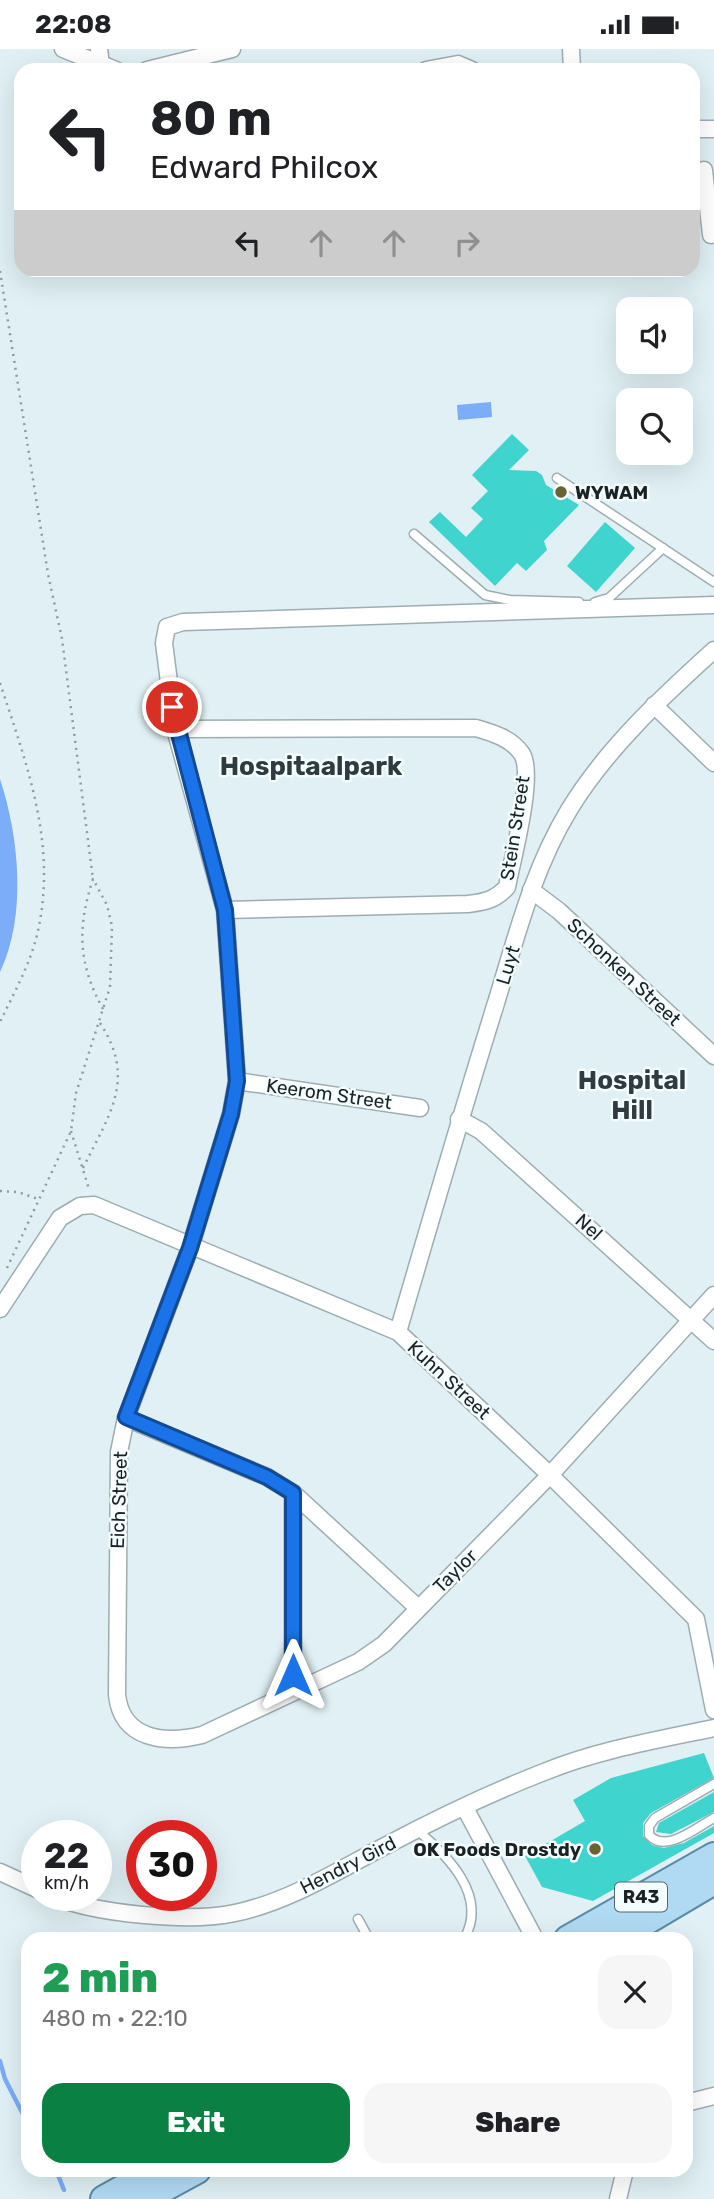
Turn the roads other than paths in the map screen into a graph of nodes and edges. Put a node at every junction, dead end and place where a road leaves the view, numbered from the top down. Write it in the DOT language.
graph roads {
  1 [pos="63,49"];
  2 [pos="233,49"];
  3 [pos="97,63"];
  4 [pos="197,63"];
  5 [pos="704,169"];
  6 [pos="711,235"];
  7 [pos="557,478"];
  8 [pos="414,534"];
  9 [pos="663,548"];
  10 [pos="714,582"];
  11 [pos="714,605"];
  12 [pos="714,650"];
  13 [pos="654,705"];
  14 [pos="175,729"];
  15 [pos="714,762"];
  16 [pos="531,890"];
  17 [pos="225,910"];
  18 [pos="714,1056"];
  19 [pos="237,1081"];
  20 [pos="420,1108"];
  21 [pos="459,1119"];
  22 [pos="190,1248"];
  23 [pos="714,1295"];
  24 [pos="0,1309"];
  25 [pos="691,1318"];
  26 [pos="398,1332"];
  27 [pos="714,1341"];
  28 [pos="126,1417"];
  29 [pos="550,1475"];
  30 [pos="293,1493"];
  31 [pos="418,1608"];
  32 [pos="696,1619"];
  33 [pos="714,1633"];
  34 [pos="297,1690"];
  35 [pos="714,1710"];
  36 [pos="130,1728"];
  37 [pos="714,1728"];
  38 [pos="714,1784"];
  39 [pos="465,1808"];
  40 [pos="714,1818"];
  41 [pos="416,1830"];
  42 [pos="714,1856"];
  43 [pos="0,1872"];
  44 [pos="714,1881"];
  45 [pos="21,1882"];
  46 [pos="112,1910"];
  47 [pos="358,1919"];
  48 [pos="365,1932"];
  49 [pos="467,1932"];
  50 [pos="532,1932"];
  51 [pos="580,1932"];
  52 [pos="628,1932"];
  53 [pos="714,2096"];
  54 [pos="693,2101"];
  55 [pos="143,2177"];
  56 [pos="184,2177"];
  57 [pos="623,2177"];
  58 [pos="104,2199"];
  59 [pos="144,2199"];
  60 [pos="618,2199"];
  1 -- 3 [label="street"];
  2 -- 4 [label="street"];
  5 -- 6 [label="street"];
  7 -- 9 [label="lane"];
  8 -- 9 [label="lane"];
  9 -- 10 [label="lane"];
  11 -- 14 [label="street, Eich Street"];
  12 -- 13 [label="street, Luyt"];
  13 -- 15 [label="street"];
  13 -- 16 [label="street, Luyt"];
  14 -- 17 [label="street, Eich Street"];
  14 -- 17 [label="street, Stein Street"];
  16 -- 18 [label="street, Schonken Street"];
  16 -- 21 [label="street, Luyt"];
  17 -- 19 [label="street, Eich Street"];
  19 -- 20 [label="street, Keerom Street"];
  19 -- 22 [label="street, Eich Street"];
  21 -- 25 [label="street, Nel"];
  21 -- 26 [label="street, Luyt"];
  22 -- 24 [label="street, Kuhn Street"];
  22 -- 26 [label="street, Kuhn Street"];
  22 -- 28 [label="street, Eich Street"];
  23 -- 25 [label="street, Taylor"];
  25 -- 27 [label="street, Nel"];
  25 -- 29 [label="street, Taylor"];
  26 -- 29 [label="street, Kuhn Street"];
  28 -- 30 [label="street"];
  28 -- 36 [label="street, Eich Street"];
  29 -- 31 [label="street, Taylor"];
  29 -- 32 [label="street, Kuhn Street"];
  30 -- 31 [label="street"];
  30 -- 34 [label="street"];
  31 -- 34 [label="street, Taylor"];
  32 -- 33 [label="street, Kuhn Street"];
  32 -- 35 [label="street"];
  34 -- 36 [label="street, Taylor"];
  37 -- 39 [label="street, Hendry Gird"];
  38 -- 40 [label="lane"];
  39 -- 41 [label="street, Hendry Gird"];
  39 -- 50 [label="street"];
  41 -- 46 [label="street, Hendry Gird"];
  41 -- 49 [label="lane"];
  42 -- 51 [label="main road, R43"];
  43 -- 45 [label="street"];
  44 -- 52 [label="main road, R43"];
  47 -- 48 [label="lane"];
  53 -- 54 [label="street"];
  55 -- 58 [label="main road"];
  56 -- 59 [label="main road"];
  57 -- 60 [label="street"];
}
